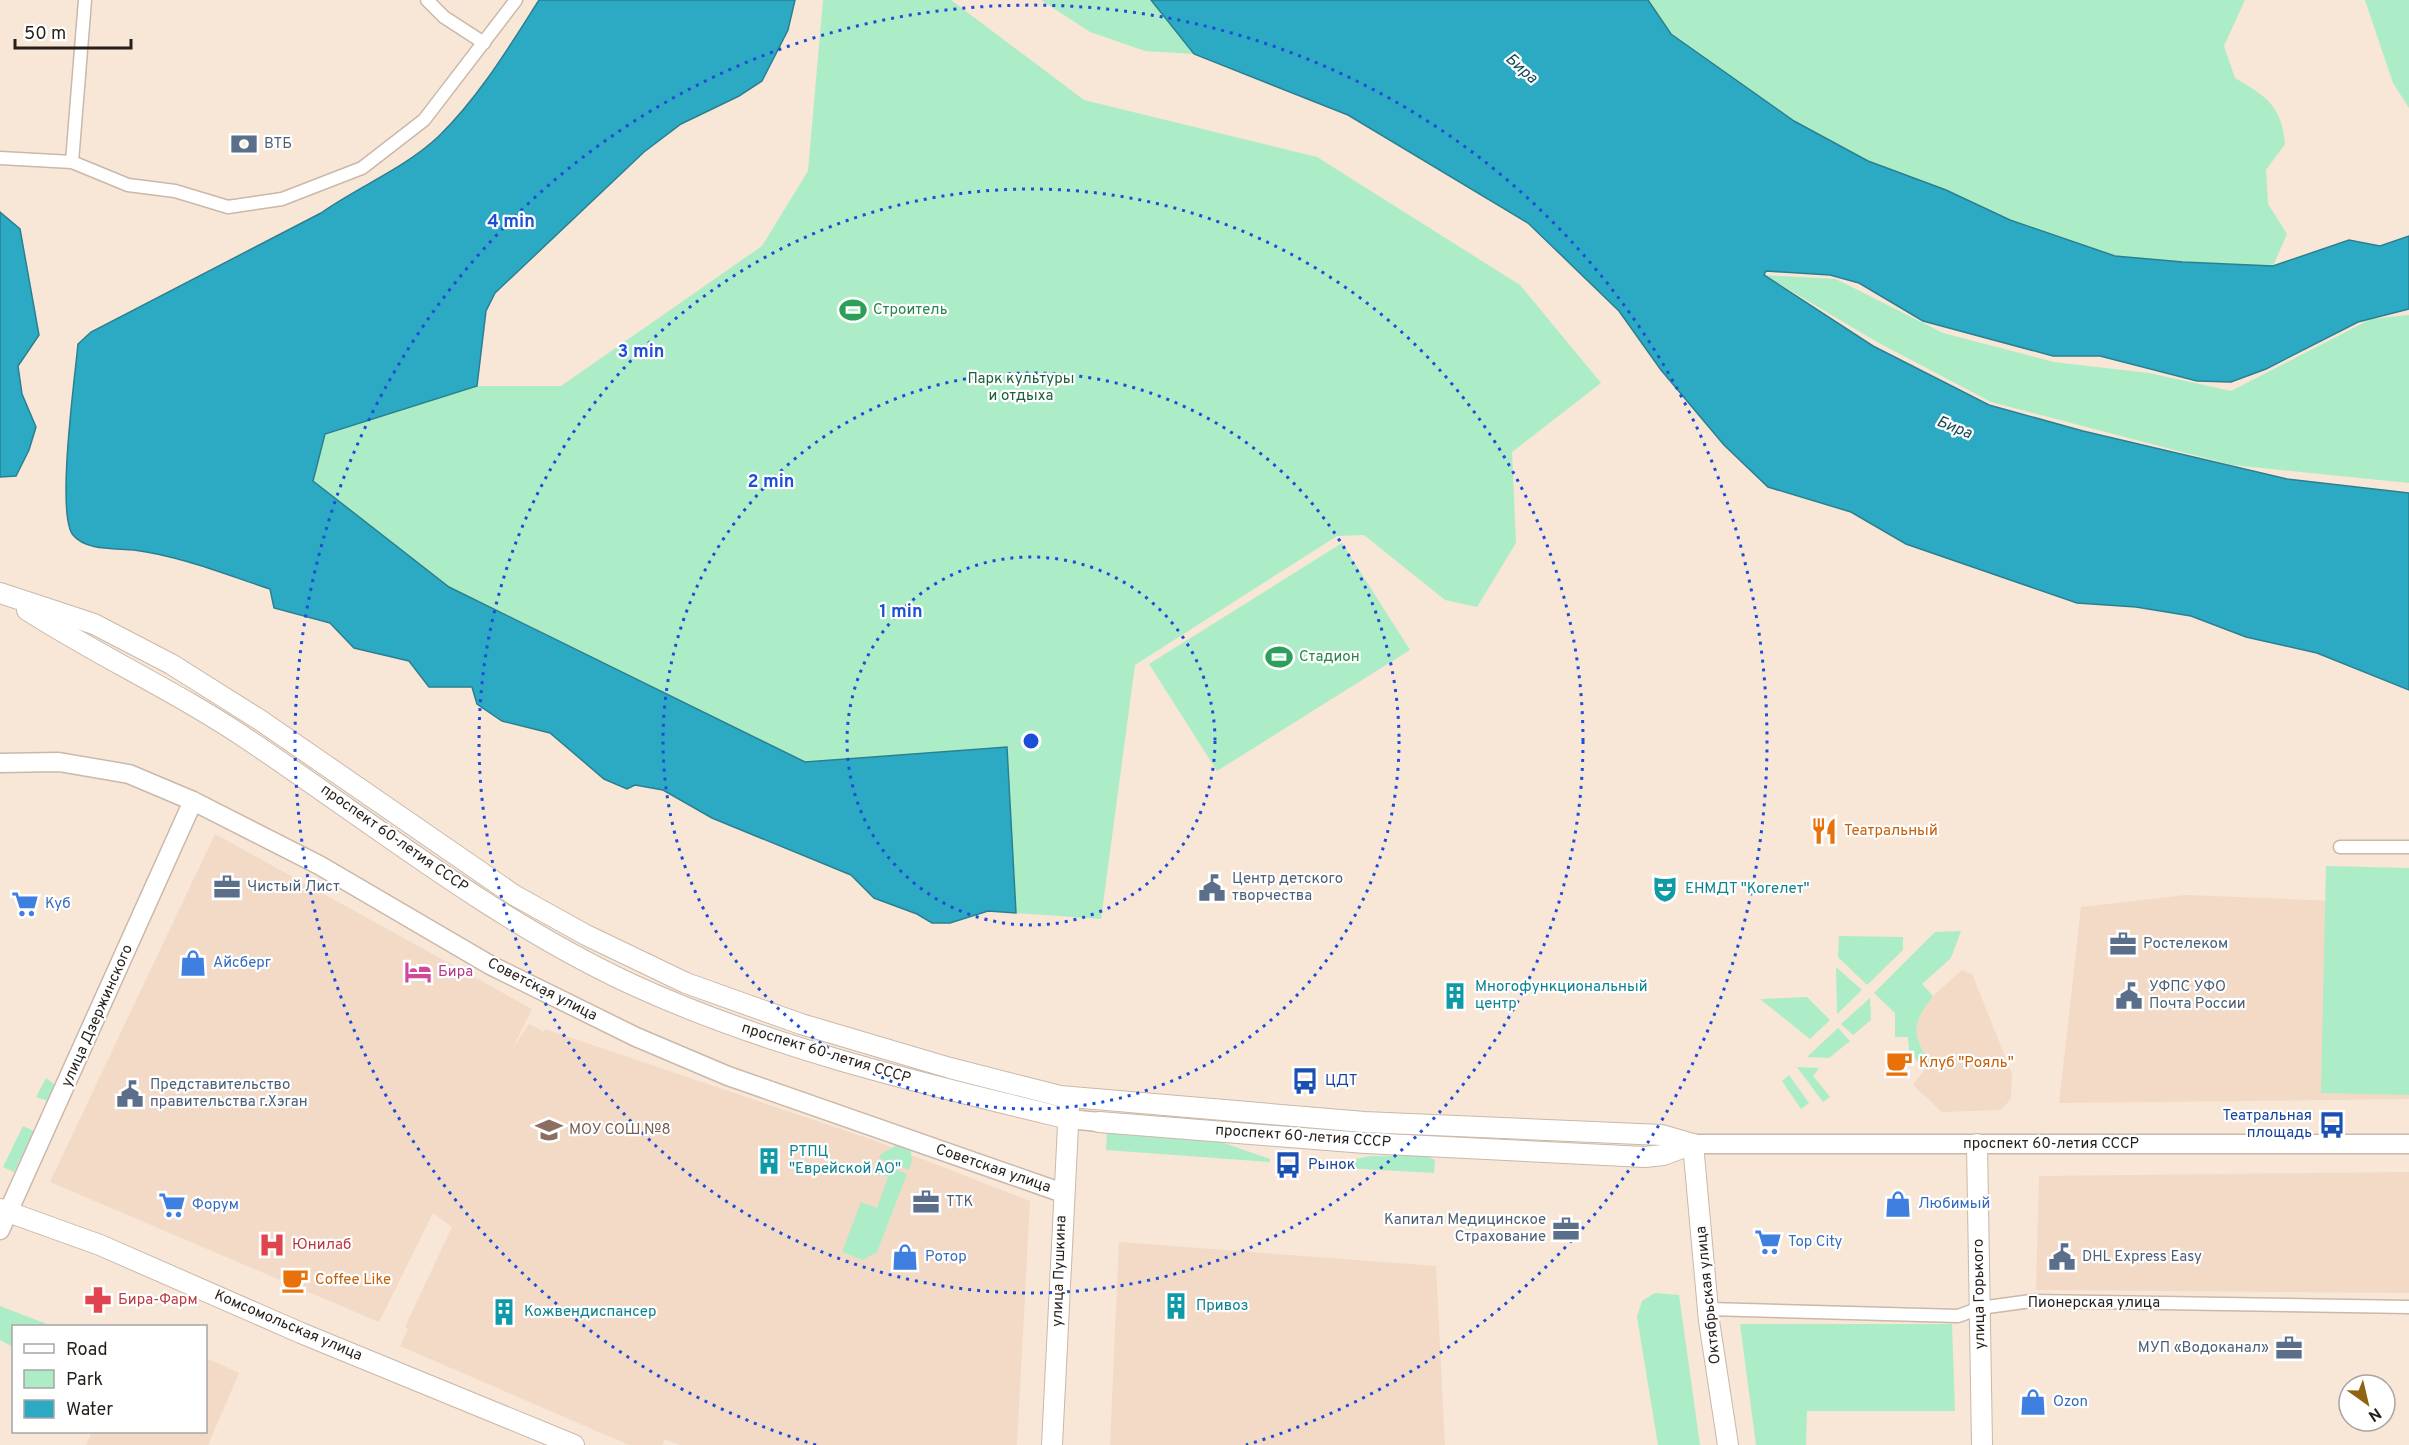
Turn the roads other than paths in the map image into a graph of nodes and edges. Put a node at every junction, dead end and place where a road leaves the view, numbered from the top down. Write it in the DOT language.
graph roads {
  1 [pos="85,0"];
  2 [pos="427,0"];
  3 [pos="516,0"];
  4 [pos="484,43"];
  5 [pos="0,158"];
  6 [pos="72,162"];
  7 [pos="260,720"];
  8 [pos="248,739"];
  9 [pos="0,763"];
  10 [pos="193,801"];
  11 [pos="2340,847"];
  12 [pos="2409,847"];
  13 [pos="1069,1097"];
  14 [pos="1069,1119"];
  15 [pos="1100,1122"];
  16 [pos="1693,1144"];
  17 [pos="1977,1144"];
  18 [pos="2409,1144"];
  19 [pos="1063,1193"];
  20 [pos="3,1218"];
  21 [pos="2409,1307"];
  22 [pos="1980,1308"];
  23 [pos="1708,1309"];
  24 [pos="574,1445"];
  25 [pos="1052,1445"];
  26 [pos="1728,1445"];
  27 [pos="1982,1445"];
  1 -- 6 [label="street"];
  2 -- 4 [label="street"];
  3 -- 4 [label="street"];
  4 -- 6 [label="street"];
  5 -- 6 [label="street"];
  7 -- 8 [label="main road"];
  7 -- 8 [label="main road, проспект 60-летия СССР"];
  7 -- 13 [label="main road, проспект 60-летия СССР"];
  8 -- 14 [label="main road, проспект 60-летия СССР"];
  9 -- 10 [label="main road, Советская улица"];
  10 -- 19 [label="main road, Советская улица"];
  10 -- 20 [label="main road, улица Дзержинского"];
  11 -- 12 [label="street"];
  13 -- 14 [label="main road, улица Пушкина"];
  13 -- 16 [label="main road, проспект 60-летия СССР"];
  14 -- 15 [label="main road, проспект 60-летия СССР"];
  14 -- 19 [label="main road, улица Пушкина"];
  15 -- 16 [label="main road, проспект 60-летия СССР"];
  16 -- 17 [label="main road, проспект 60-летия СССР"];
  16 -- 23 [label="main road, Октябрьская улица"];
  17 -- 18 [label="main road, проспект 60-летия СССР"];
  17 -- 22 [label="main road, улица Горького"];
  19 -- 25 [label="main road, улица Пушкина"];
  20 -- 24 [label="main road, Комсомольская улица"];
  21 -- 22 [label="street, Пионерская улица"];
  22 -- 23 [label="street, Пионерская улица"];
  22 -- 27 [label="main road, улица Горького"];
  23 -- 26 [label="main road, Октябрьская улица"];
}
